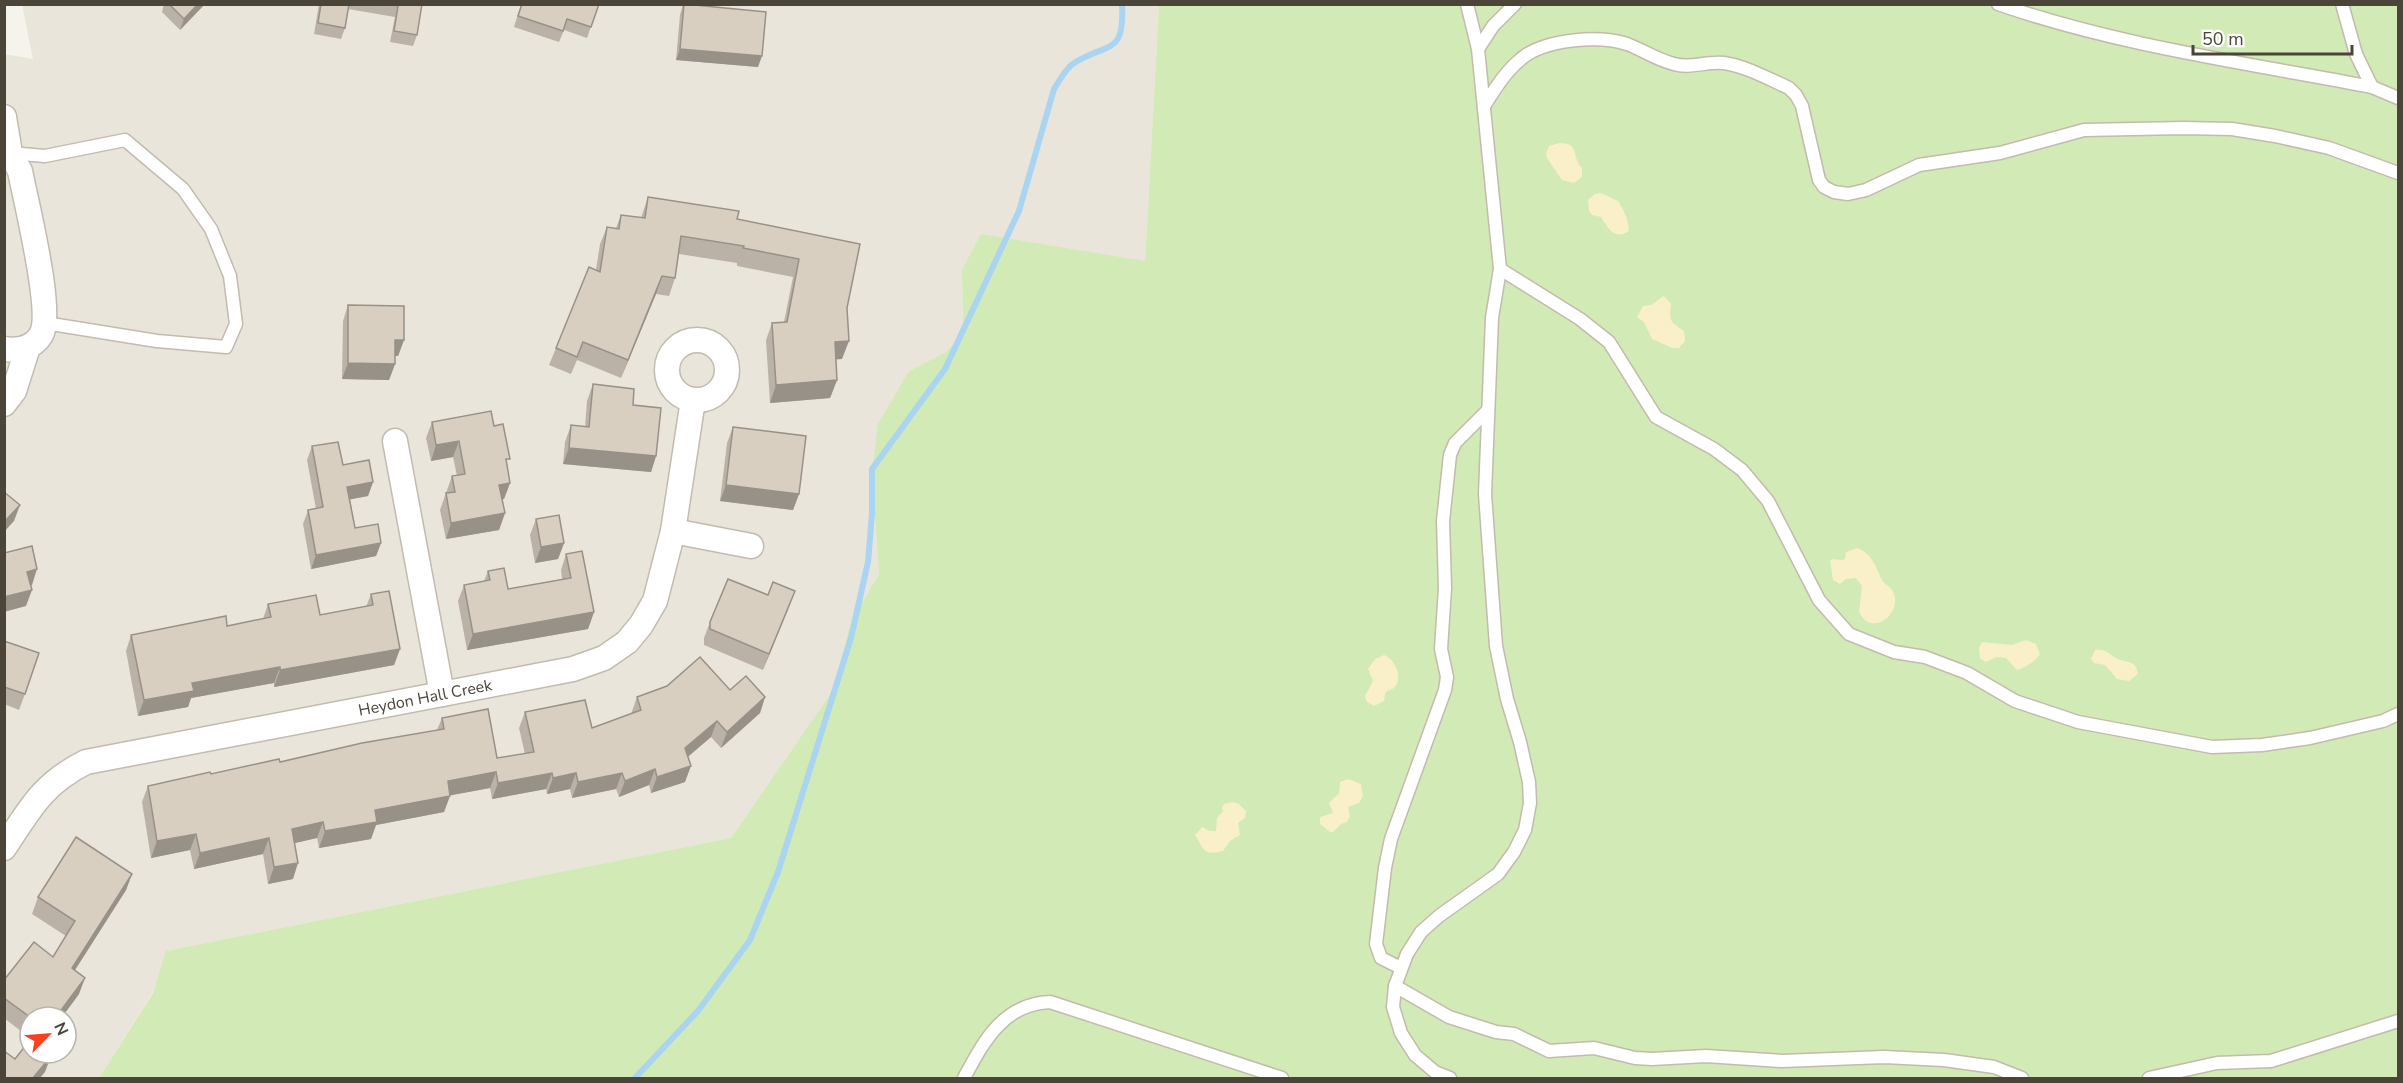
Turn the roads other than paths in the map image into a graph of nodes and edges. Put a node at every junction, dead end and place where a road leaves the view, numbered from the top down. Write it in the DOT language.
graph roads {
  1 [pos="1467,4"];
  2 [pos="1515,4"];
  3 [pos="1998,4"];
  4 [pos="2342,4"];
  5 [pos="1478,49"];
  6 [pos="2372,87"];
  7 [pos="2398,98"];
  8 [pos="1484,106"];
  9 [pos="4,117"];
  10 [pos="7,155"];
  11 [pos="2398,173"];
  12 [pos="1500,269"];
  13 [pos="45,323"];
  14 [pos="16,348"];
  15 [pos="693,400"];
  16 [pos="4,404"];
  17 [pos="1488,410"];
  18 [pos="395,441"];
  19 [pos="673,531"];
  20 [pos="750,546"];
  21 [pos="442,694"];
  22 [pos="2398,714"];
  23 [pos="4,848"];
  24 [pos="1401,968"];
  25 [pos="1395,986"];
  26 [pos="2398,1021"];
  27 [pos="964,1078"];
  28 [pos="1282,1078"];
  29 [pos="1450,1078"];
  30 [pos="2022,1078"];
  31 [pos="2149,1078"];
  1 -- 5 [label="lane"];
  2 -- 5 [label="lane"];
  3 -- 6 [label="lane"];
  4 -- 6 [label="lane"];
  5 -- 8 [label="lane"];
  6 -- 7 [label="lane"];
  8 -- 11 [label="lane"];
  8 -- 12 [label="lane"];
  9 -- 10 [label="street"];
  10 -- 13 [label="street"];
  10 -- 13 [label="lane"];
  12 -- 17 [label="lane"];
  12 -- 22 [label="lane"];
  13 -- 14 [label="street"];
  14 -- 16 [label="street"];
  15 -- 19 [label="street, Heydon Hall Creek"];
  17 -- 24 [label="lane"];
  17 -- 24 [label="lane"];
  18 -- 21 [label="street"];
  19 -- 20 [label="street"];
  19 -- 21 [label="street, Heydon Hall Creek"];
  21 -- 23 [label="street, Heydon Hall Creek"];
  24 -- 25 [label="lane"];
  25 -- 29 [label="lane"];
  25 -- 30 [label="lane"];
  26 -- 31 [label="lane"];
  27 -- 28 [label="lane"];
}
